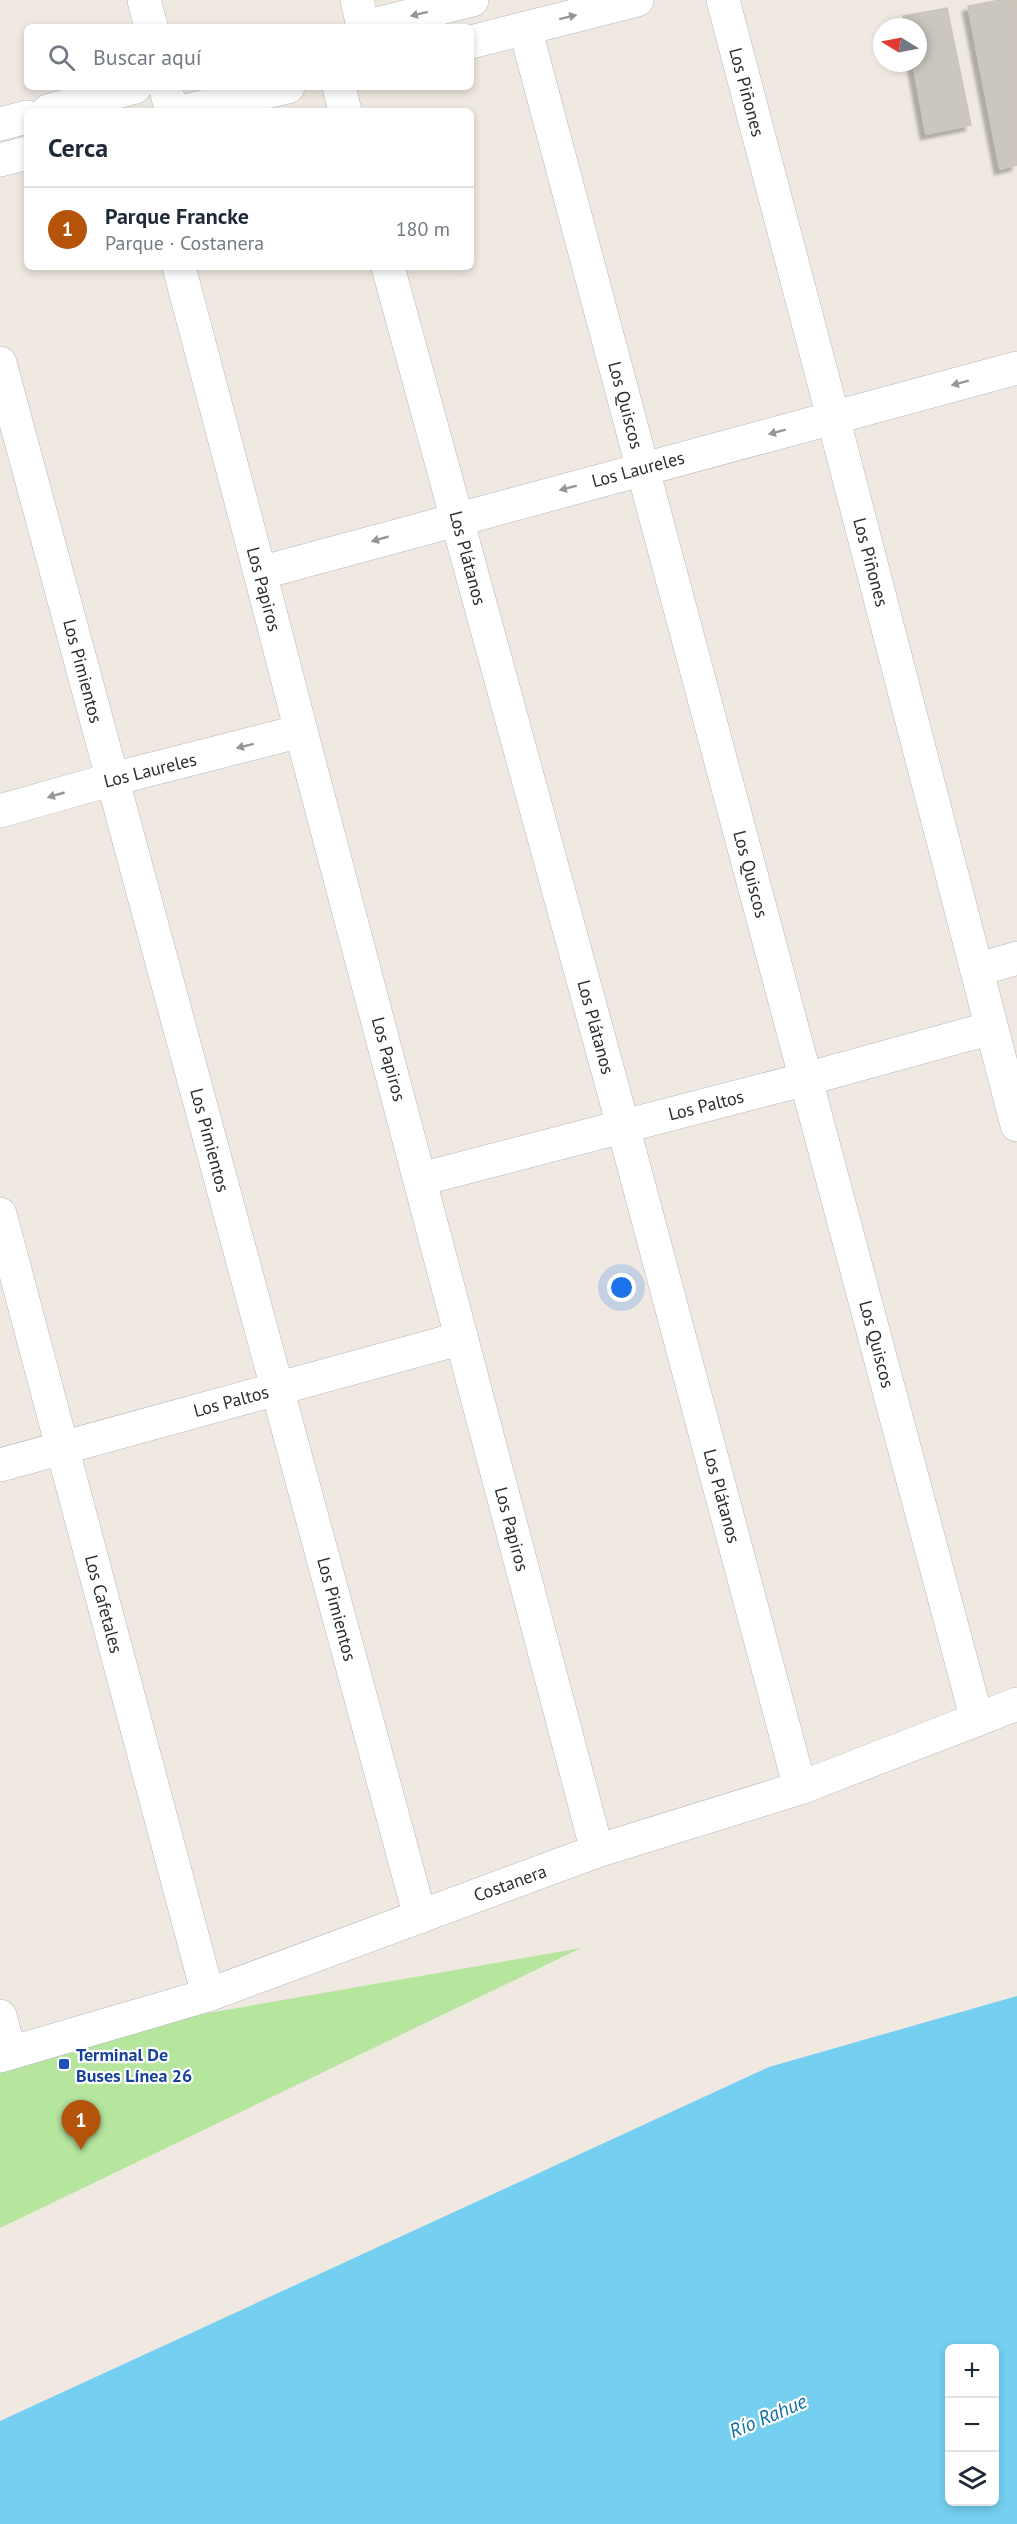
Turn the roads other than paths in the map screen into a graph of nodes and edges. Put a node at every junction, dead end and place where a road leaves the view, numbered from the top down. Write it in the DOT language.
graph roads {
  1 [pos="144,0"];
  2 [pos="357,0"];
  3 [pos="472,0"];
  4 [pos="637,0"];
  5 [pos="723,0"];
  6 [pos="150,24"];
  7 [pos="363,24"];
  8 [pos="376,24"];
  9 [pos="525,28"];
  10 [pos="474,41"];
  11 [pos="124,90"];
  12 [pos="166,90"];
  13 [pos="275,90"];
  14 [pos="340,90"];
  15 [pos="59,108"];
  16 [pos="171,108"];
  17 [pos="197,108"];
  18 [pos="344,108"];
  19 [pos="24,118"];
  20 [pos="0,124"];
  21 [pos="24,154"];
  22 [pos="0,160"];
  23 [pos="180,270"];
  24 [pos="389,270"];
  25 [pos="0,363"];
  26 [pos="1017,368"];
  27 [pos="833,417"];
  28 [pos="643,468"];
  29 [pos="457,518"];
  30 [pos="260,573"];
  31 [pos="301,731"];
  32 [pos="113,779"];
  33 [pos="0,811"];
  34 [pos="1017,958"];
  35 [pos="977,970"];
  36 [pos="991,1028"];
  37 [pos="806,1079"];
  38 [pos="1017,1125"];
  39 [pos="622,1126"];
  40 [pos="421,1179"];
  41 [pos="0,1214"];
  42 [pos="462,1338"];
  43 [pos="277,1388"];
  44 [pos="62,1448"];
  45 [pos="0,1465"];
  46 [pos="1017,1704"];
  47 [pos="977,1720"];
  48 [pos="800,1788"];
  49 [pos="597,1851"];
  50 [pos="420,1917"];
  51 [pos="208,1995"];
  52 [pos="0,2016"];
  53 [pos="5,2054"];
  1 -- 6 [label="street"];
  2 -- 7 [label="street"];
  3 -- 8 [label="street, one-way"];
  9 -- 4 [label="street, one-way"];
  5 -- 27 [label="street, Los Piñones"];
  9 -- 10 [label="street"];
  9 -- 28 [label="street, Los Quiscos"];
  11 -- 15 [label="street"];
  12 -- 16 [label="street"];
  13 -- 17 [label="street"];
  14 -- 18 [label="street"];
  19 -- 20 [label="street"];
  21 -- 22 [label="street"];
  23 -- 30 [label="street, Los Papiros"];
  24 -- 29 [label="street, Los Plátanos"];
  25 -- 32 [label="street, Los Pimientos"];
  26 -- 27 [label="street, Los Laureles, one-way"];
  27 -- 28 [label="street, Los Laureles, one-way"];
  27 -- 35 [label="street, Los Piñones"];
  28 -- 29 [label="street, Los Laureles, one-way"];
  28 -- 37 [label="street, Los Quiscos"];
  29 -- 30 [label="street, Los Laureles, one-way"];
  29 -- 39 [label="street, Los Plátanos"];
  30 -- 31 [label="street, Los Papiros"];
  31 -- 32 [label="street, Los Laureles, one-way"];
  31 -- 40 [label="street, Los Papiros"];
  32 -- 33 [label="street, Los Laureles, one-way"];
  32 -- 43 [label="street, Los Pimientos"];
  34 -- 35 [label="street"];
  35 -- 36 [label="street, Los Piñones"];
  36 -- 37 [label="street, Los Paltos"];
  36 -- 38 [label="street, Los Piñones"];
  37 -- 39 [label="street, Los Paltos"];
  37 -- 47 [label="street, Los Quiscos"];
  39 -- 40 [label="street, Los Paltos"];
  39 -- 48 [label="street, Los Plátanos"];
  40 -- 42 [label="street, Los Papiros"];
  41 -- 44 [label="street, Los Cafetales"];
  42 -- 43 [label="street, Los Paltos"];
  42 -- 49 [label="street, Los Papiros"];
  43 -- 44 [label="street, Los Paltos"];
  43 -- 50 [label="street, Los Pimientos"];
  44 -- 45 [label="street, Los Paltos"];
  44 -- 51 [label="street, Los Cafetales"];
  46 -- 47 [label="street, Costanera"];
  47 -- 48 [label="street, Costanera"];
  48 -- 49 [label="street, Costanera"];
  49 -- 50 [label="street, Costanera"];
  50 -- 51 [label="street, Costanera"];
  51 -- 53 [label="street, Costanera"];
  52 -- 53 [label="street"];
}
